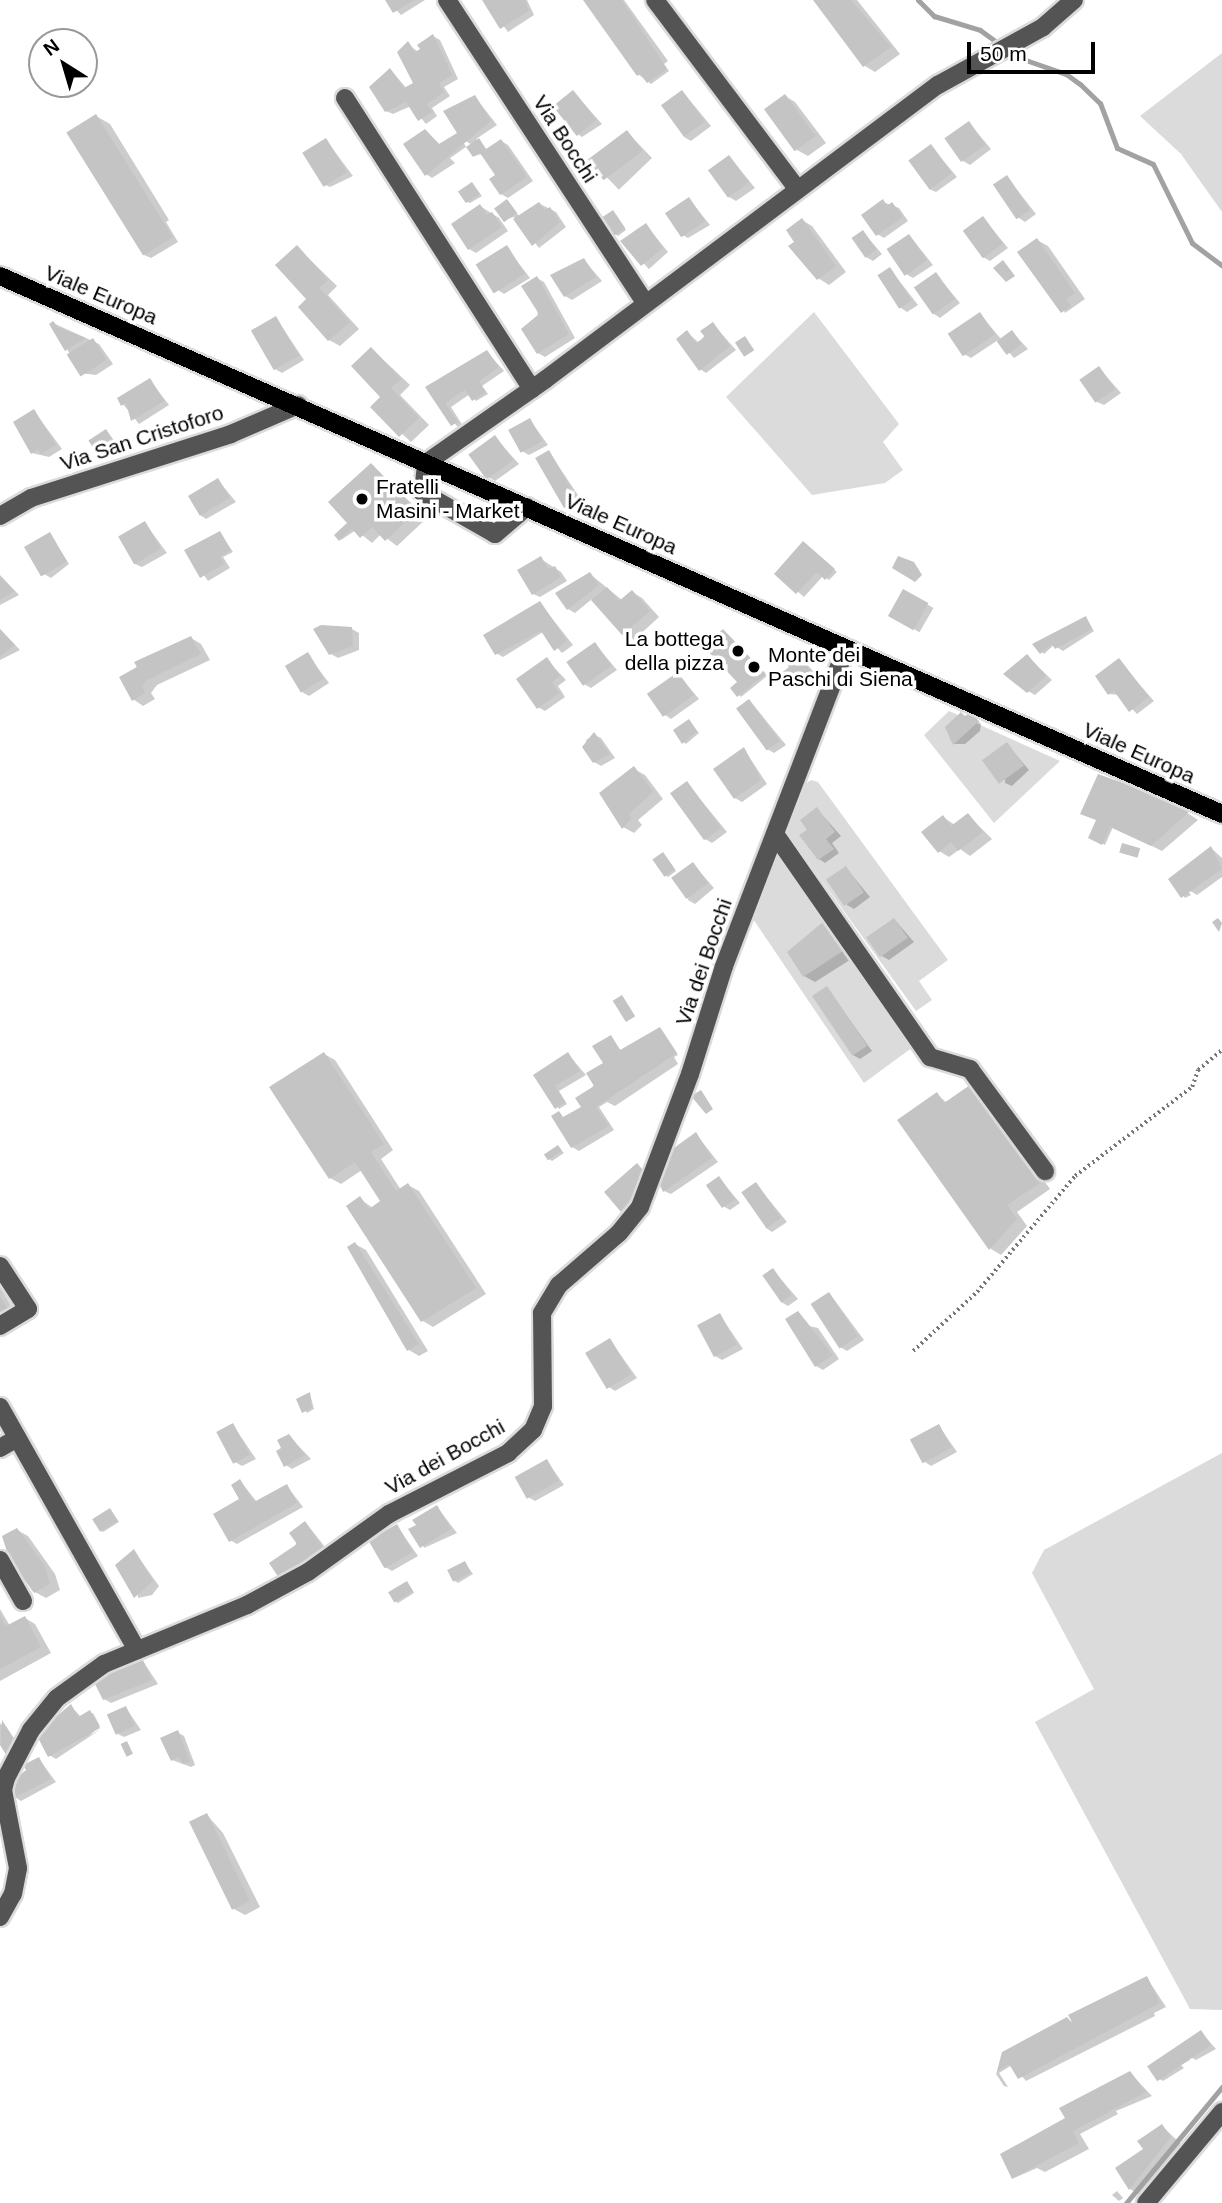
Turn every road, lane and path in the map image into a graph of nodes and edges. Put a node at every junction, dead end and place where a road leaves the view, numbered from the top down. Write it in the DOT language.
graph roads {
  1 [pos="447,0"];
  2 [pos="655,0"];
  3 [pos="1074,0"];
  4 [pos="345,98"];
  5 [pos="796,187"];
  6 [pos="0,276"];
  7 [pos="645,303"];
  8 [pos="532,389"];
  9 [pos="298,405"];
  10 [pos="426,463"];
  11 [pos="527,507"];
  12 [pos="0,516"];
  13 [pos="846,649"];
  14 [pos="1222,814"];
  15 [pos="775,834"];
  16 [pos="1222,1050"];
  17 [pos="1045,1171"];
  18 [pos="0,1266"];
  19 [pos="0,1326"];
  20 [pos="913,1351"];
  21 [pos="0,1407"];
  22 [pos="18,1438"];
  23 [pos="0,1448"];
  24 [pos="0,1560"];
  25 [pos="23,1601"];
  26 [pos="137,1650"];
  27 [pos="3,1777"];
  28 [pos="0,1917"];
  29 [pos="1222,2112"];
  30 [pos="1146,2203"];
  1 -- 7 [label="street, Via Bocchi"];
  2 -- 5 [label="street"];
  3 -- 5 [label="street"];
  4 -- 8 [label="street"];
  5 -- 7 [label="street"];
  6 -- 9 [label="main road, Viale Europa"];
  7 -- 8 [label="street"];
  8 -- 10 [label="street"];
  9 -- 10 [label="main road, Viale Europa"];
  9 -- 12 [label="street, Via San Cristoforo"];
  10 -- 11 [label="main road, Viale Europa"];
  10 -- 11 [label="street"];
  11 -- 13 [label="main road, Viale Europa"];
  13 -- 14 [label="main road, Viale Europa"];
  13 -- 15 [label="street, Via dei Bocchi"];
  15 -- 17 [label="street"];
  15 -- 26 [label="street, Via dei Bocchi"];
  16 -- 20 [label="path"];
  18 -- 19 [label="street"];
  21 -- 22 [label="street"];
  22 -- 23 [label="street"];
  22 -- 26 [label="street"];
  24 -- 25 [label="street"];
  26 -- 27 [label="street, Via dei Bocchi"];
  27 -- 28 [label="street, Via dei Bocchi"];
  29 -- 30 [label="street"];
}
